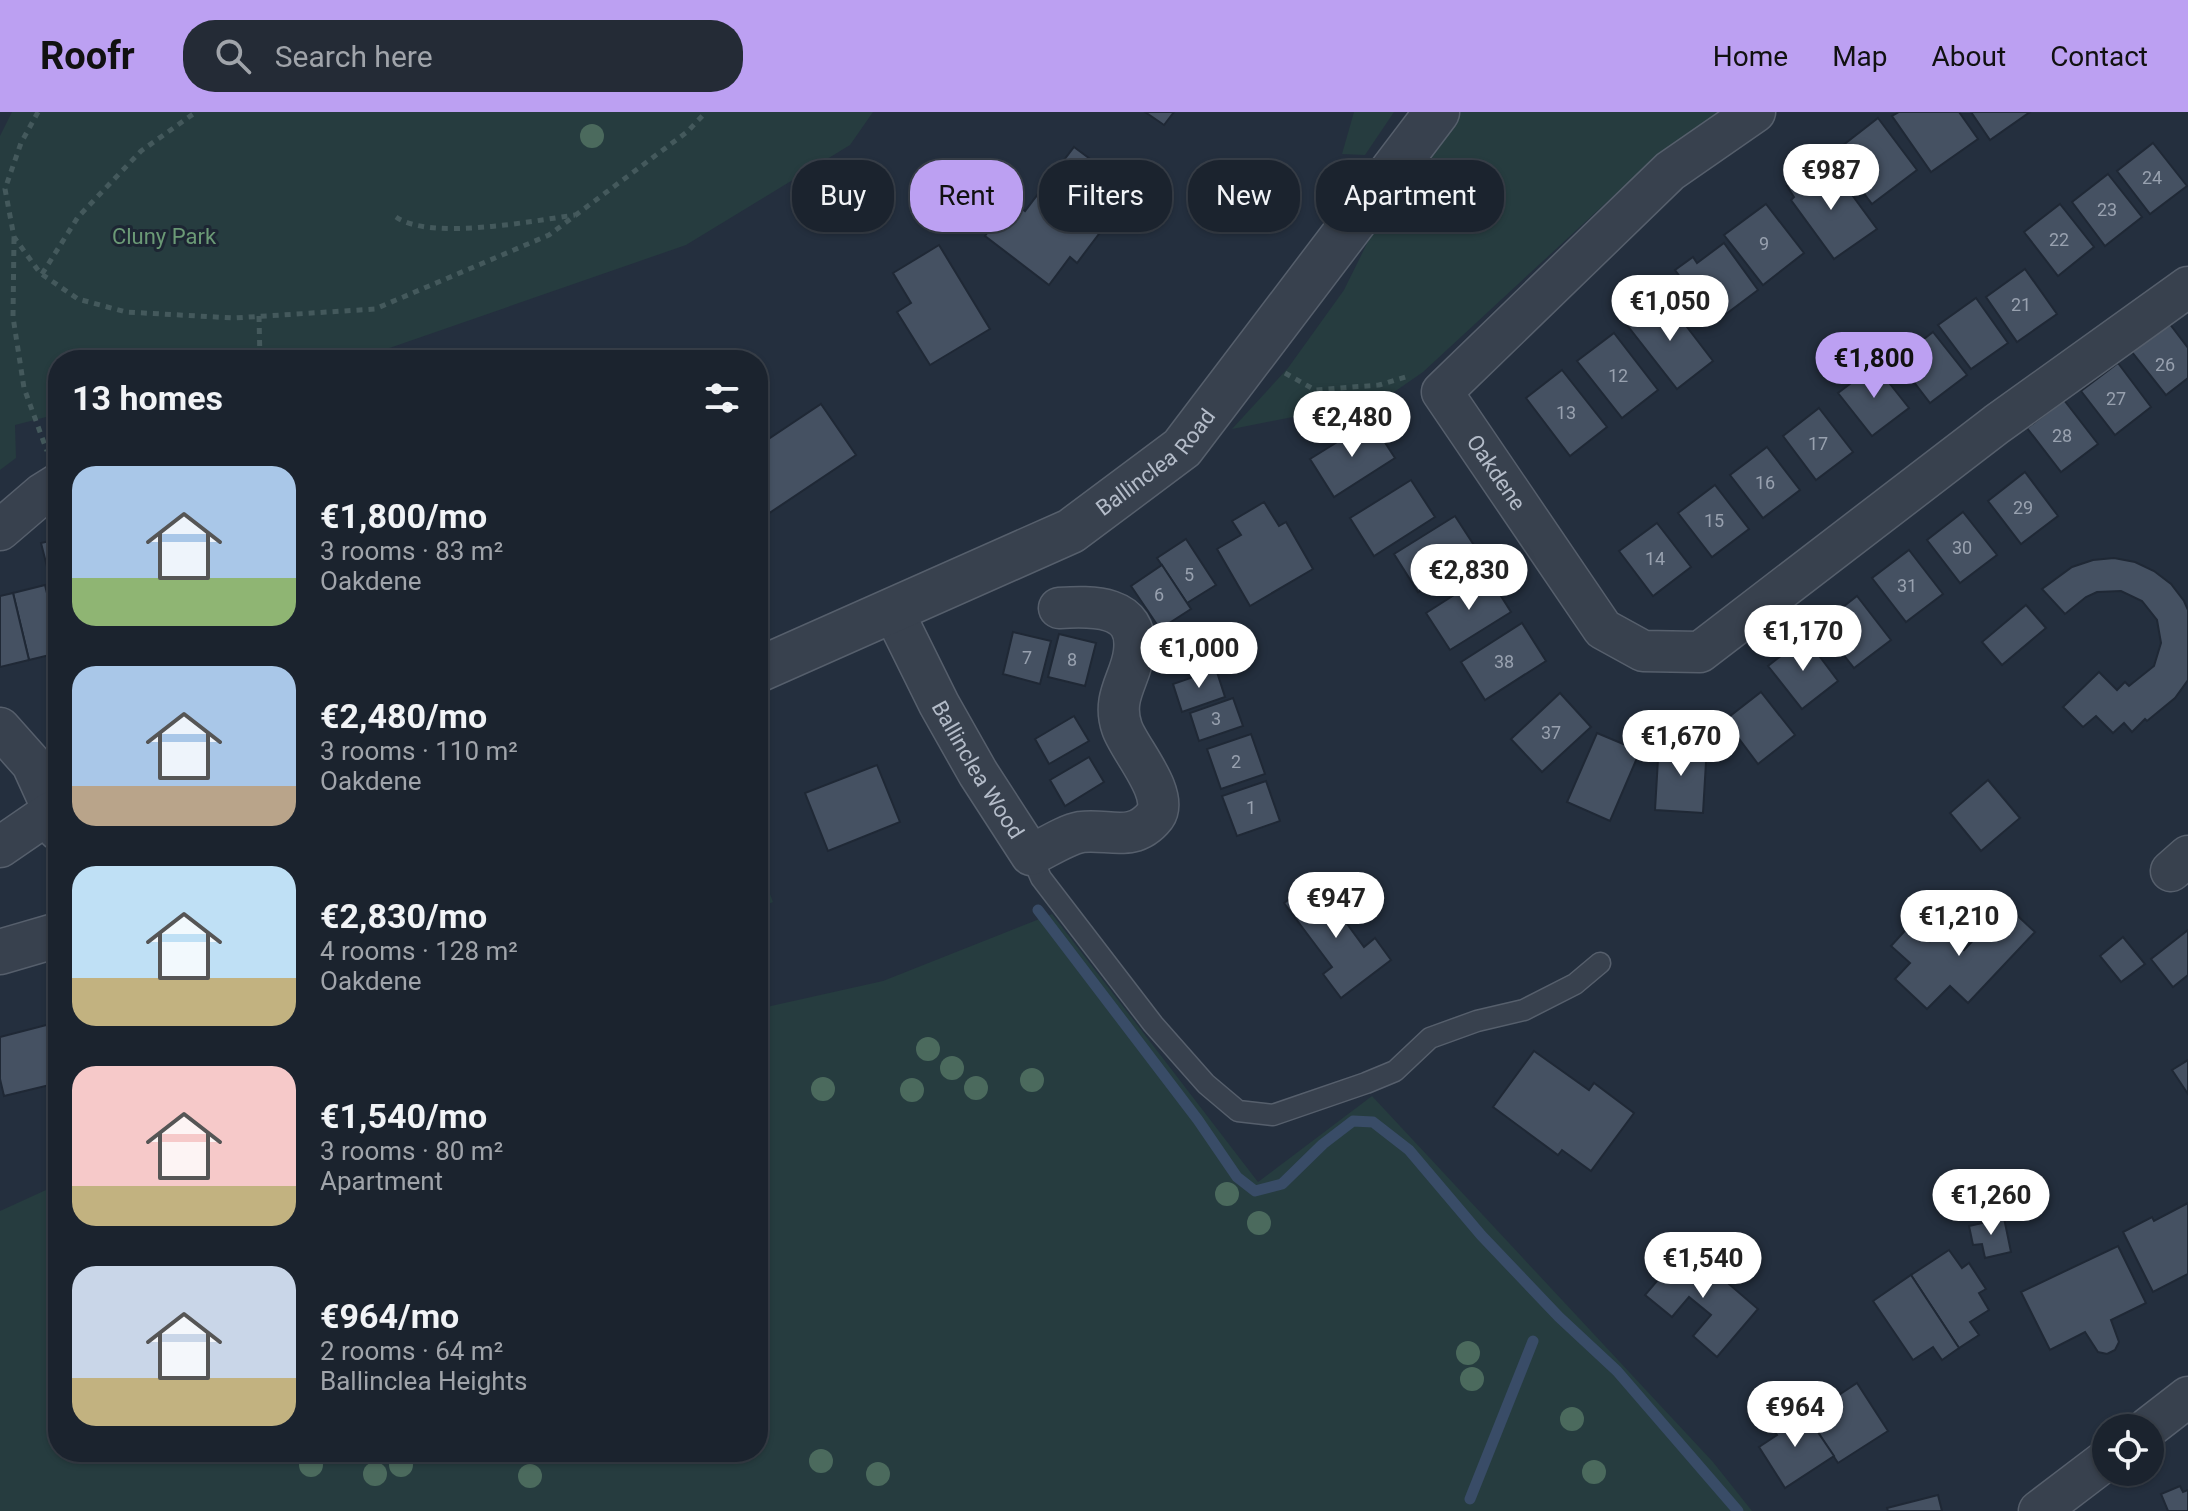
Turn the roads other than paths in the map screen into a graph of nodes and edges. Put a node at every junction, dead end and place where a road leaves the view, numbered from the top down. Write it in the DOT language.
graph roads {
  1 [pos="1437,112"];
  2 [pos="1755,112"];
  3 [pos="2188,287"];
  4 [pos="48,480"];
  5 [pos="0,530"];
  6 [pos="1059,608"];
  7 [pos="893,611"];
  8 [pos="768,666"];
  9 [pos="0,728"];
  10 [pos="48,800"];
  11 [pos="48,824"];
  12 [pos="0,847"];
  13 [pos="1031,855"];
  14 [pos="48,938"];
  15 [pos="0,952"];
  16 [pos="1600,963"];
  17 [pos="2188,1397"];
  18 [pos="2164,1416"];
  19 [pos="2092,1471"];
  20 [pos="2039,1511"];
  1 -- 7 [label="street, Ballinclea Road"];
  2 -- 3 [label="street, Oakdene"];
  4 -- 5 [label="street"];
  6 -- 13 [label="street, Ballinclea Wood"];
  7 -- 8 [label="street, Ballinclea Road"];
  7 -- 13 [label="street, Ballinclea Wood"];
  9 -- 10 [label="street"];
  11 -- 12 [label="street"];
  13 -- 16 [label="lane"];
  14 -- 15 [label="street"];
  17 -- 18 [label="street"];
  19 -- 20 [label="street"];
}
